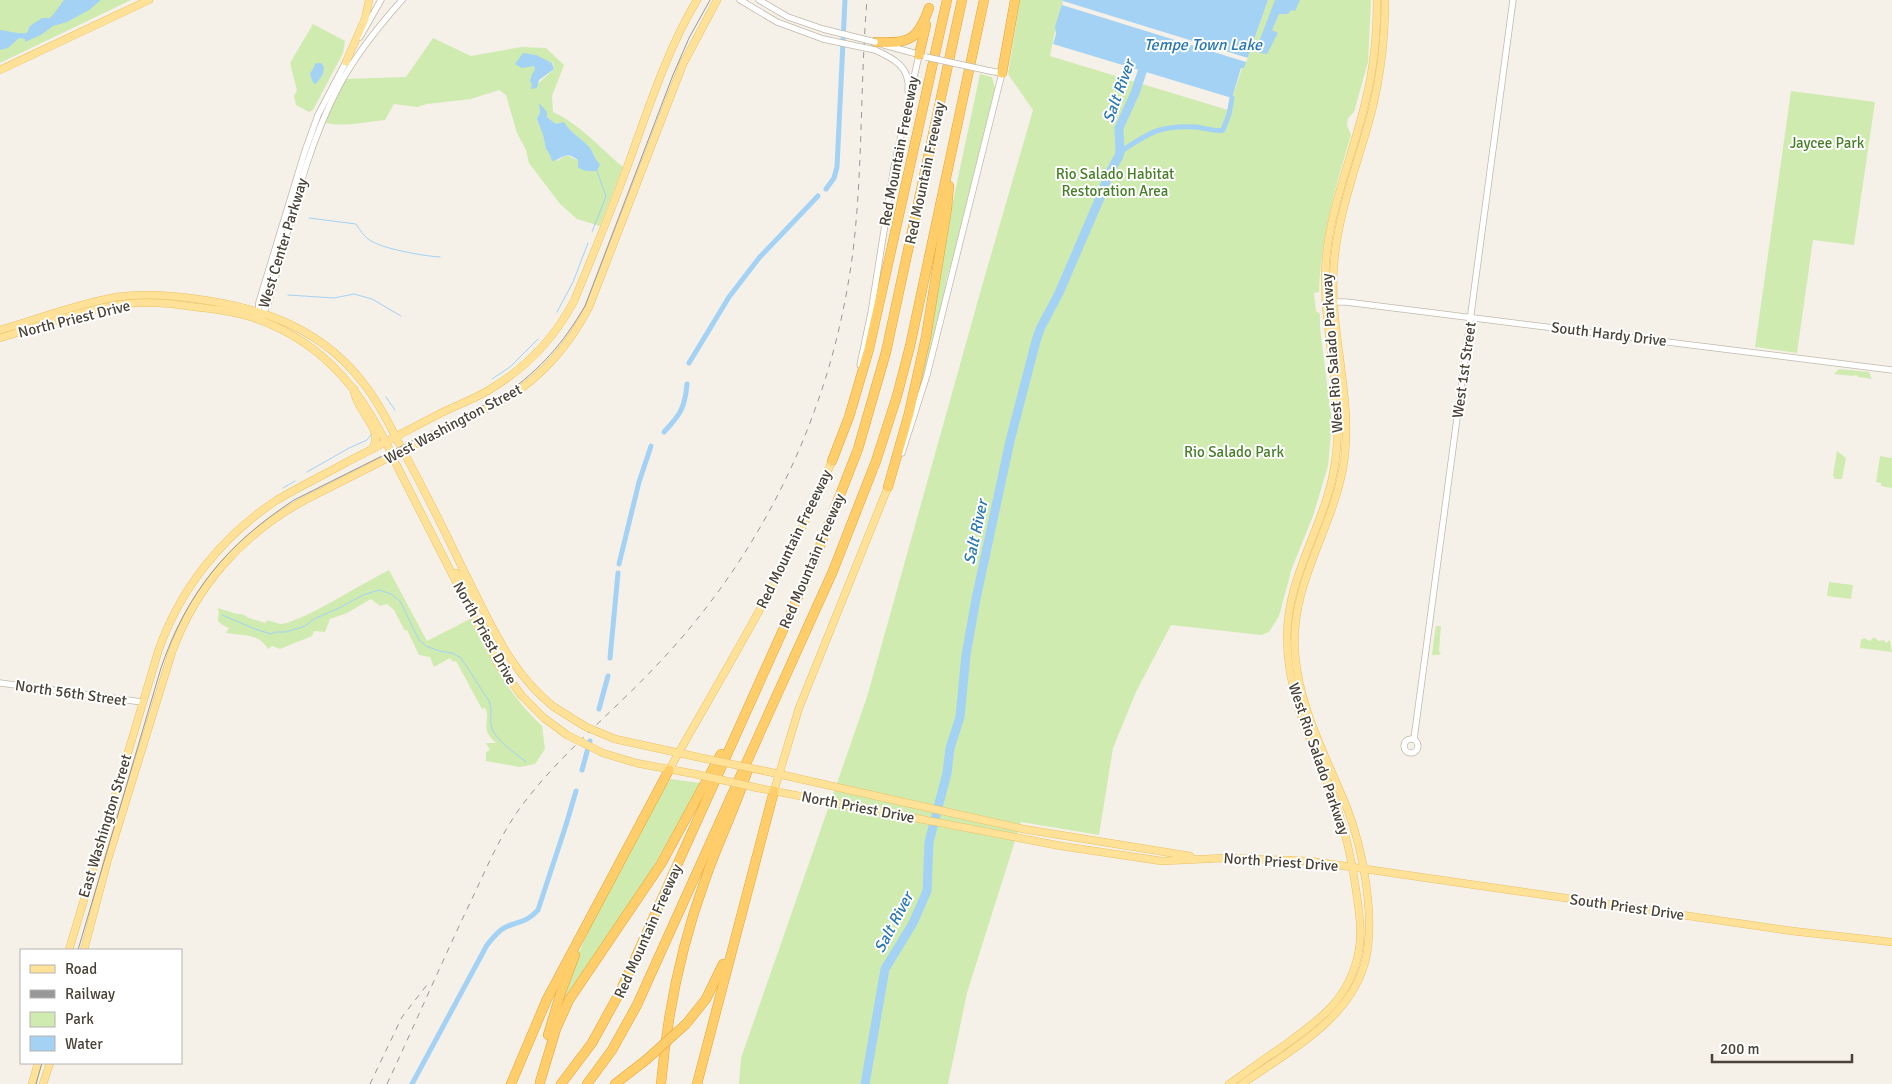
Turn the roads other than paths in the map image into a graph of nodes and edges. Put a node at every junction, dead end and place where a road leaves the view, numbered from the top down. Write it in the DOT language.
graph roads {
  1 [pos="149,0"];
  2 [pos="369,0"];
  3 [pos="381,0"];
  4 [pos="402,0"];
  5 [pos="697,0"];
  6 [pos="716,0"];
  7 [pos="740,0"];
  8 [pos="759,0"];
  9 [pos="947,0"];
  10 [pos="962,0"];
  11 [pos="984,0"];
  12 [pos="1015,0"];
  13 [pos="1376,0"];
  14 [pos="1385,0"];
  15 [pos="1513,0"];
  16 [pos="930,4"];
  17 [pos="875,46"];
  18 [pos="922,56"];
  19 [pos="346,62"];
  20 [pos="0,70"];
  21 [pos="1002,73"];
  22 [pos="902,126"];
  23 [pos="950,156"];
  24 [pos="1329,302"];
  25 [pos="261,311"];
  26 [pos="1471,317"];
  27 [pos="259,319"];
  28 [pos="0,330"];
  29 [pos="0,338"];
  30 [pos="1892,370"];
  31 [pos="354,389"];
  32 [pos="396,436"];
  33 [pos="387,442"];
  34 [pos="372,450"];
  35 [pos="404,451"];
  36 [pos="393,457"];
  37 [pos="832,461"];
  38 [pos="888,487"];
  39 [pos="1329,505"];
  40 [pos="452,574"];
  41 [pos="480,603"];
  42 [pos="0,682"];
  43 [pos="142,702"];
  44 [pos="156,704"];
  45 [pos="748,706"];
  46 [pos="1414,739"];
  47 [pos="757,741"];
  48 [pos="678,753"];
  49 [pos="669,770"];
  50 [pos="779,774"];
  51 [pos="774,791"];
  52 [pos="1200,858"];
  53 [pos="1352,867"];
  54 [pos="1362,868"];
  55 [pos="604,892"];
  56 [pos="742,910"];
  57 [pos="1892,942"];
  58 [pos="69,949"];
  59 [pos="84,949"];
  60 [pos="1352,975"];
  61 [pos="1336,1014"];
  62 [pos="38,1064"];
  63 [pos="50,1064"];
  64 [pos="1255,1066"];
  65 [pos="540,1083"];
  66 [pos="32,1084"];
  67 [pos="43,1084"];
  68 [pos="511,1084"];
  69 [pos="561,1084"];
  70 [pos="587,1084"];
  71 [pos="615,1084"];
  72 [pos="661,1084"];
  73 [pos="697,1084"];
  74 [pos="1229,1084"];
  75 [pos="1240,1084"];
  1 -- 20 [label="main road"];
  2 -- 19 [label="main road"];
  3 -- 19 [label="street, West Center Parkway"];
  4 -- 25 [label="street, West Center Parkway"];
  5 -- 32 [label="main road, West Washington Street"];
  6 -- 35 [label="main road, West Washington Street"];
  7 -- 17 [label="street, bridge"];
  8 -- 17 [label="street, bridge"];
  9 -- 37 [label="highway"];
  10 -- 45 [label="highway, Red Mountain Freeway"];
  11 -- 23 [label="highway, Red Mountain Freeway"];
  12 -- 21 [label="highway"];
  13 -- 24 [label="main road, West Rio Salado Parkway"];
  14 -- 24 [label="main road, West Rio Salado Parkway"];
  15 -- 26 [label="street, West 1st Street"];
  16 -- 17 [label="highway"];
  16 -- 18 [label="highway"];
  17 -- 18 [label="street"];
  17 -- 22 [label="street"];
  18 -- 21 [label="street, bridge"];
  18 -- 22 [label="street, Red Mountain Freeeway"];
  19 -- 25 [label="street, West Center Parkway"];
  21 -- 38 [label="street"];
  22 -- 37 [label="street, Red Mountain Freeeway"];
  23 -- 38 [label="highway"];
  23 -- 47 [label="highway, Red Mountain Freeway"];
  24 -- 26 [label="street, South Hardy Drive"];
  24 -- 39 [label="main road, West Rio Salado Parkway"];
  25 -- 27 [label="street, West Center Parkway"];
  25 -- 28 [label="main road, North Priest Drive"];
  25 -- 32 [label="main road, North Priest Drive"];
  26 -- 30 [label="street, South Hardy Drive"];
  26 -- 46 [label="street, West 1st Street"];
  27 -- 29 [label="main road, North Priest Drive"];
  27 -- 31 [label="main road, North Priest Drive"];
  31 -- 33 [label="main road, North Priest Drive"];
  31 -- 34 [label="main road"];
  32 -- 33 [label="main road, West Washington Street"];
  32 -- 35 [label="main road, North Priest Drive"];
  33 -- 34 [label="main road, West Washington Street"];
  33 -- 36 [label="main road, North Priest Drive"];
  34 -- 43 [label="main road, West Washington Street"];
  35 -- 36 [label="main road, West Washington Street"];
  35 -- 41 [label="main road, North Priest Drive"];
  36 -- 40 [label="main road, North Priest Drive"];
  36 -- 44 [label="main road, West Washington Street"];
  37 -- 48 [label="main road, Red Mountain Freeeway"];
  38 -- 50 [label="main road"];
  39 -- 53 [label="main road, West Rio Salado Parkway"];
  39 -- 54 [label="main road, West Rio Salado Parkway"];
  40 -- 41 [label="main road"];
  40 -- 49 [label="main road, North Priest Drive, bridge"];
  41 -- 48 [label="main road, North Priest Drive, bridge"];
  42 -- 43 [label="street, North 56th Street"];
  43 -- 58 [label="main road, East Washington Street"];
  44 -- 59 [label="main road, East Washington Street"];
  45 -- 65 [label="highway"];
  45 -- 69 [label="highway, Red Mountain Freeway"];
  47 -- 70 [label="highway, Red Mountain Freeway"];
  47 -- 72 [label="highway"];
  48 -- 49 [label="main road, Red Mountain Freeeway"];
  48 -- 50 [label="main road, North Priest Drive, bridge"];
  49 -- 51 [label="main road, North Priest Drive, bridge"];
  49 -- 55 [label="highway"];
  50 -- 51 [label="main road"];
  50 -- 52 [label="main road, North Priest Drive"];
  51 -- 52 [label="main road, North Priest Drive"];
  51 -- 56 [label="highway"];
  52 -- 53 [label="main road, North Priest Drive"];
  53 -- 54 [label="main road, North Priest Drive"];
  53 -- 60 [label="main road, West Rio Salado Parkway"];
  54 -- 57 [label="main road, South Priest Drive"];
  54 -- 61 [label="main road, West Rio Salado Parkway"];
  55 -- 65 [label="highway"];
  55 -- 68 [label="highway"];
  56 -- 71 [label="highway, bridge"];
  56 -- 73 [label="highway"];
  60 -- 61 [label="main road"];
  60 -- 64 [label="main road, West Rio Salado Parkway"];
  61 -- 75 [label="main road, West Rio Salado Parkway"];
  62 -- 66 [label="main road"];
  63 -- 67 [label="main road"];
  64 -- 74 [label="main road, West Rio Salado Parkway"];
  64 -- 75 [label="main road"];
}
